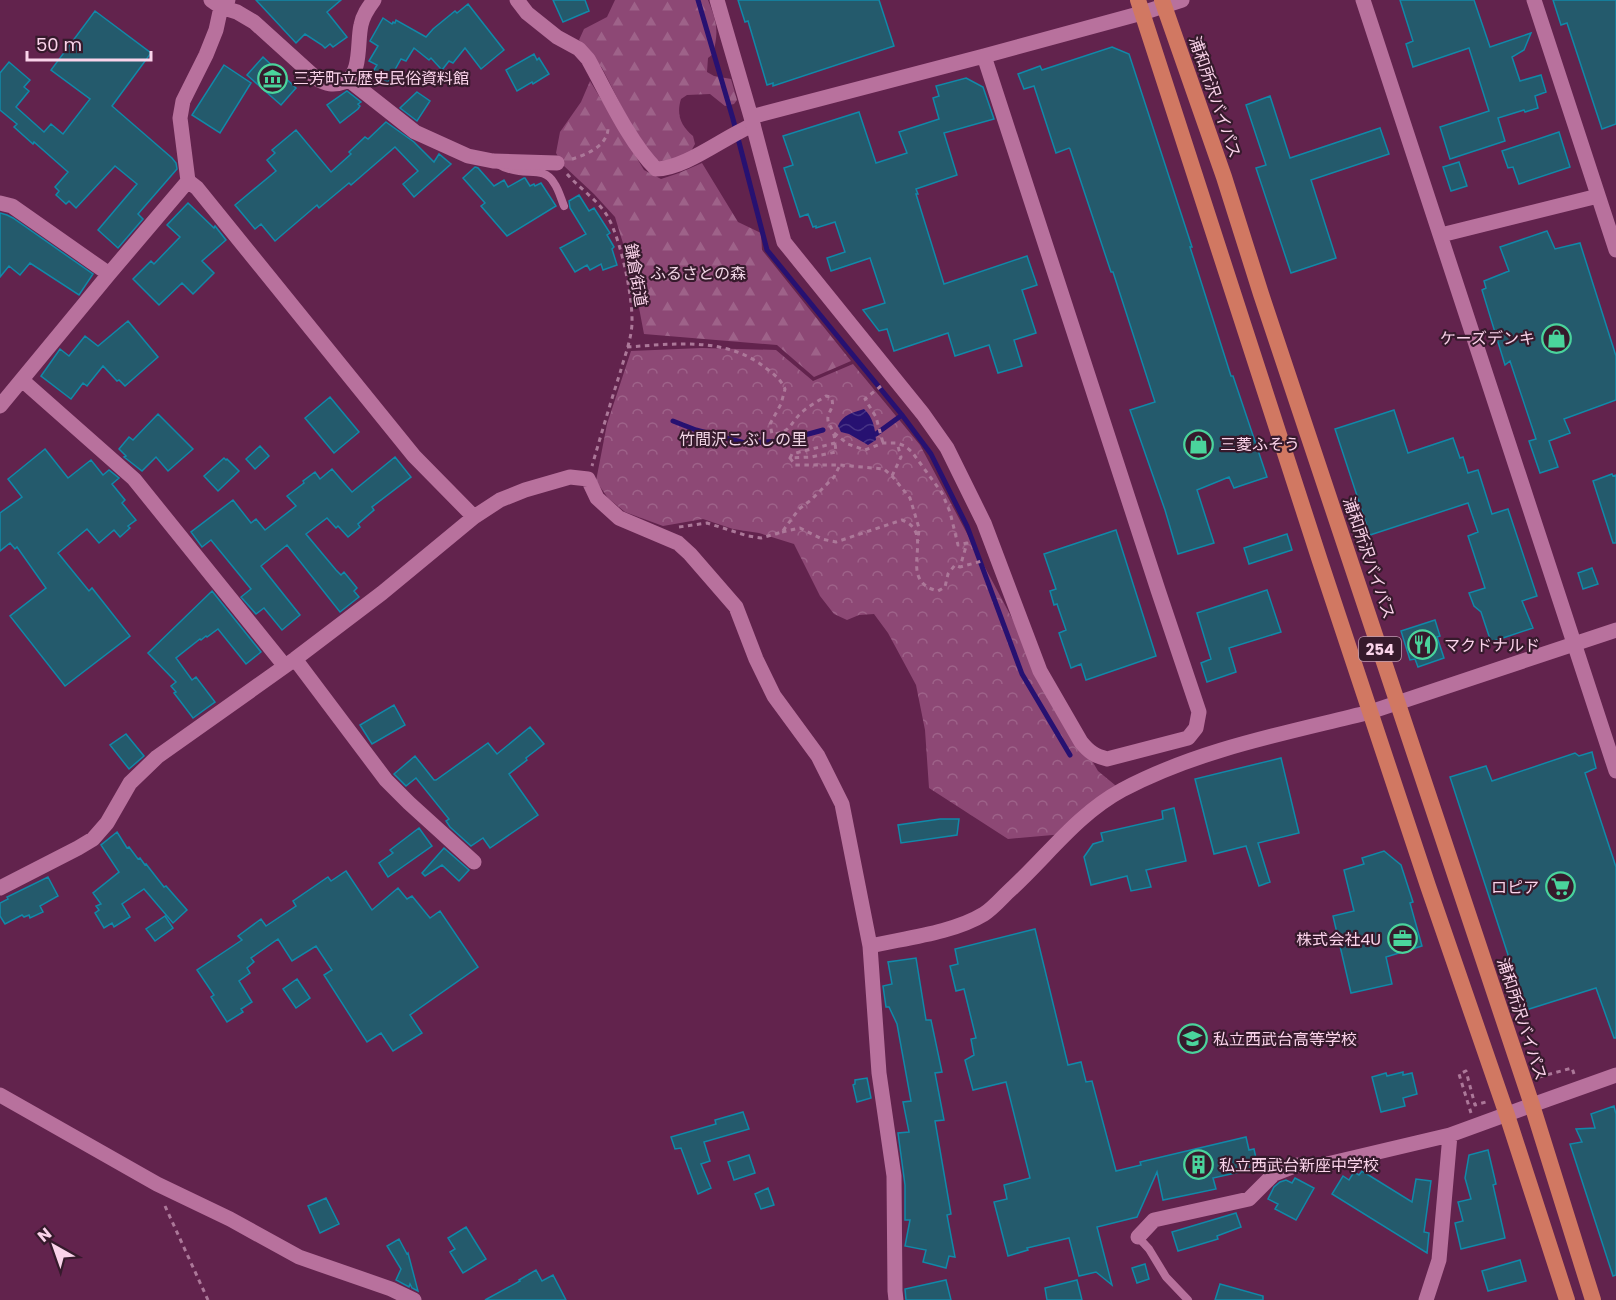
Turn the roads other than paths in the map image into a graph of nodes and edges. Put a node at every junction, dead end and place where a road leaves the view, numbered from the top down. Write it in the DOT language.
graph roads {
  1 [pos="374,0"];
  2 [pos="517,0"];
  3 [pos="717,0"];
  4 [pos="1182,0"];
  5 [pos="1364,0"];
  6 [pos="1534,0"];
  7 [pos="220,2"];
  8 [pos="1163,3"];
  9 [pos="1140,6"];
  10 [pos="984,56"];
  11 [pos="349,80"];
  12 [pos="745,126"];
  13 [pos="493,161"];
  14 [pos="557,163"];
  15 [pos="188,180"];
  16 [pos="1598,196"];
  17 [pos="0,203"];
  18 [pos="564,206"];
  19 [pos="1441,235"];
  20 [pos="1616,250"];
  21 [pos="109,274"];
  22 [pos="22,380"];
  23 [pos="0,406"];
  24 [pos="474,517"];
  25 [pos="1616,630"];
  26 [pos="1575,644"];
  27 [pos="289,662"];
  28 [pos="1399,703"];
  29 [pos="1370,712"];
  30 [pos="1616,771"];
  31 [pos="474,862"];
  32 [pos="0,888"];
  33 [pos="870,946"];
  34 [pos="1616,1075"];
  35 [pos="0,1095"];
  36 [pos="1532,1105"];
  37 [pos="1507,1115"];
  38 [pos="1450,1135"];
  39 [pos="1138,1237"];
  40 [pos="414,1300"];
  41 [pos="896,1300"];
  42 [pos="1188,1300"];
  43 [pos="1426,1300"];
  44 [pos="1568,1300"];
  45 [pos="1593,1300"];
  1 -- 11 [label="street"];
  2 -- 12 [label="street"];
  3 -- 12 [label="street"];
  4 -- 8 [label="street"];
  5 -- 19 [label="street"];
  6 -- 16 [label="street"];
  7 -- 11 [label="street"];
  7 -- 15 [label="street"];
  8 -- 9 [label="street"];
  8 -- 28 [label="highway, 浦和所沢バイパス / 254"];
  9 -- 10 [label="street"];
  9 -- 29 [label="highway, 254"];
  10 -- 12 [label="street"];
  10 -- 12 [label="street"];
  11 -- 13 [label="street"];
  13 -- 14 [label="street"];
  13 -- 18 [label="lane"];
  15 -- 21 [label="street"];
  15 -- 24 [label="street"];
  16 -- 19 [label="street"];
  16 -- 20 [label="street"];
  17 -- 21 [label="street"];
  19 -- 26 [label="street"];
  21 -- 22 [label="street"];
  22 -- 23 [label="street"];
  22 -- 27 [label="street"];
  24 -- 27 [label="street"];
  24 -- 33 [label="street"];
  25 -- 26 [label="street"];
  26 -- 28 [label="street"];
  26 -- 30 [label="street"];
  27 -- 31 [label="street"];
  27 -- 32 [label="street"];
  28 -- 29 [label="street"];
  28 -- 36 [label="highway, 浦和所沢バイパス / 254"];
  29 -- 33 [label="street"];
  29 -- 37 [label="highway, 254"];
  33 -- 41 [label="street"];
  34 -- 36 [label="street"];
  35 -- 40 [label="street"];
  36 -- 37 [label="street"];
  36 -- 45 [label="highway, 浦和所沢バイパス / 254"];
  37 -- 38 [label="street"];
  37 -- 44 [label="highway, 254"];
  38 -- 39 [label="street"];
  38 -- 43 [label="street"];
  39 -- 42 [label="lane"];
}
